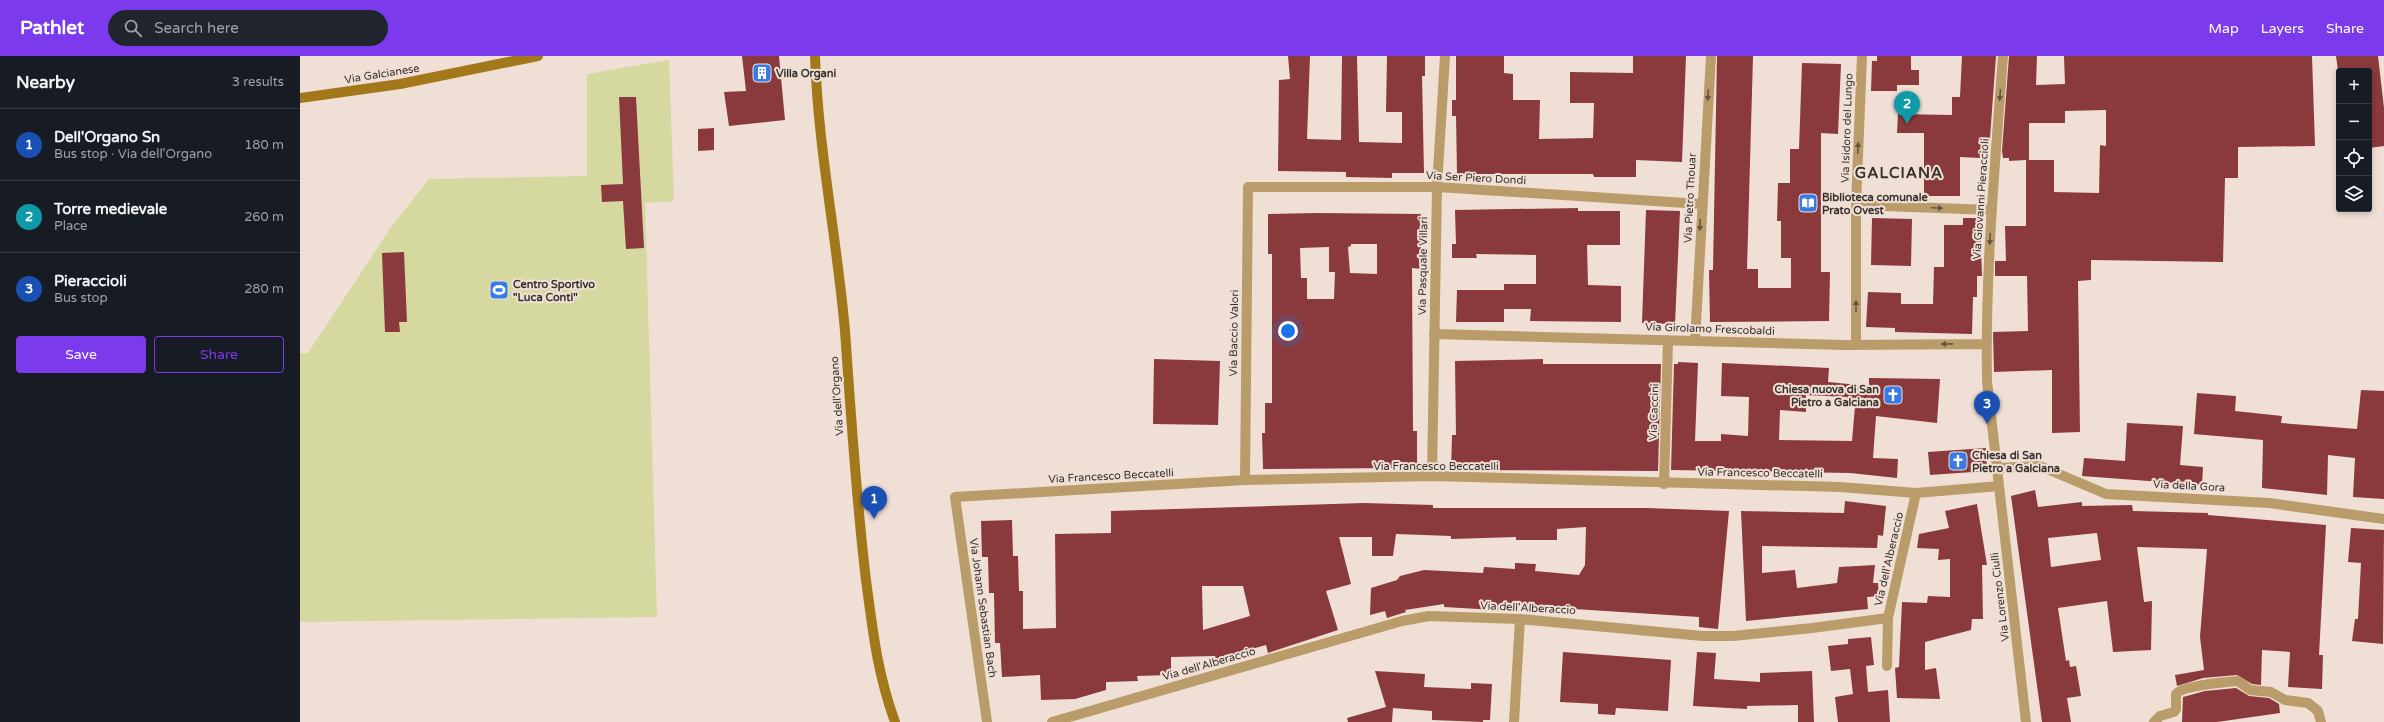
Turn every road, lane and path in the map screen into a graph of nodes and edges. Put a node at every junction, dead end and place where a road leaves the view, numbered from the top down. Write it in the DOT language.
graph roads {
  1 [pos="538,56"];
  2 [pos="811,56"];
  3 [pos="815,56"];
  4 [pos="1445,56"];
  5 [pos="1711,56"];
  6 [pos="1862,56"];
  7 [pos="2003,56"];
  8 [pos="815,67"];
  9 [pos="300,98"];
  10 [pos="1248,187"];
  11 [pos="1437,187"];
  12 [pos="1701,204"];
  13 [pos="1856,205"];
  14 [pos="1992,210"];
  15 [pos="1434,334"];
  16 [pos="1668,340"];
  17 [pos="1696,341"];
  18 [pos="1986,344"];
  19 [pos="1856,345"];
  20 [pos="1997,468"];
  21 [pos="1432,476"];
  22 [pos="1245,480"];
  23 [pos="1664,484"];
  24 [pos="1999,486"];
  25 [pos="1916,493"];
  26 [pos="955,497"];
  27 [pos="2384,520"];
  28 [pos="1888,618"];
  29 [pos="1520,619"];
  30 [pos="1887,666"];
  31 [pos="895,722"];
  32 [pos="988,722"];
  33 [pos="1052,722"];
  34 [pos="1514,722"];
  35 [pos="2026,722"];
  36 [pos="2154,722"];
  37 [pos="2321,722"];
  1 -- 9 [label="street, Via Galcianese"];
  2 -- 8 [label="street, Via dell'Organo"];
  3 -- 8 [label="street, Via dell'Organo"];
  4 -- 11 [label="street, Via Pasquale Villari"];
  5 -- 12 [label="street, Via Pietro Thouar, one-way"];
  13 -- 6 [label="street, Via Isidoro del Lungo, one-way"];
  7 -- 14 [label="street, Via Giovanni Pieraccioli, one-way"];
  8 -- 31 [label="street, Via dell'Organo"];
  10 -- 11 [label="street, Via Ser Piero Dondi"];
  10 -- 22 [label="street, Via Baccio Valori"];
  11 -- 12 [label="street, Via Ser Piero Dondi"];
  11 -- 15 [label="street, Via Pasquale Villari"];
  12 -- 17 [label="street, Via Pietro Thouar, one-way"];
  13 -- 14 [label="street, one-way"];
  19 -- 13 [label="street, Via Isidoro del Lungo, one-way"];
  14 -- 18 [label="street, Via Giovanni Pieraccioli, one-way"];
  15 -- 16 [label="street, Via Girolamo Frescobaldi"];
  15 -- 21 [label="street, Via Pasquale Villari"];
  16 -- 17 [label="street, Via Girolamo Frescobaldi"];
  16 -- 23 [label="street, Via Caccini"];
  17 -- 19 [label="street, Via Girolamo Frescobaldi"];
  18 -- 19 [label="street, Via Girolamo Frescobaldi, one-way"];
  18 -- 20 [label="street, Via Giovanni Pieraccioli"];
  20 -- 24 [label="street, Via Lorenzo Ciulli"];
  20 -- 27 [label="street, Via della Gora"];
  21 -- 22 [label="street, Via Francesco Beccatelli"];
  21 -- 23 [label="street, Via Francesco Beccatelli"];
  22 -- 26 [label="street, Via Francesco Beccatelli"];
  23 -- 25 [label="street, Via Francesco Beccatelli"];
  24 -- 25 [label="street, Via Francesco Beccatelli"];
  24 -- 35 [label="street, Via Lorenzo Ciulli"];
  25 -- 28 [label="street, Via dell'Alberaccio"];
  26 -- 32 [label="street, Via Johann Sebastian Bach"];
  28 -- 29 [label="street, Via dell'Alberaccio"];
  28 -- 30 [label="street"];
  29 -- 33 [label="street, Via dell'Alberaccio"];
  29 -- 34 [label="street"];
  36 -- 37 [label="street"];
}
